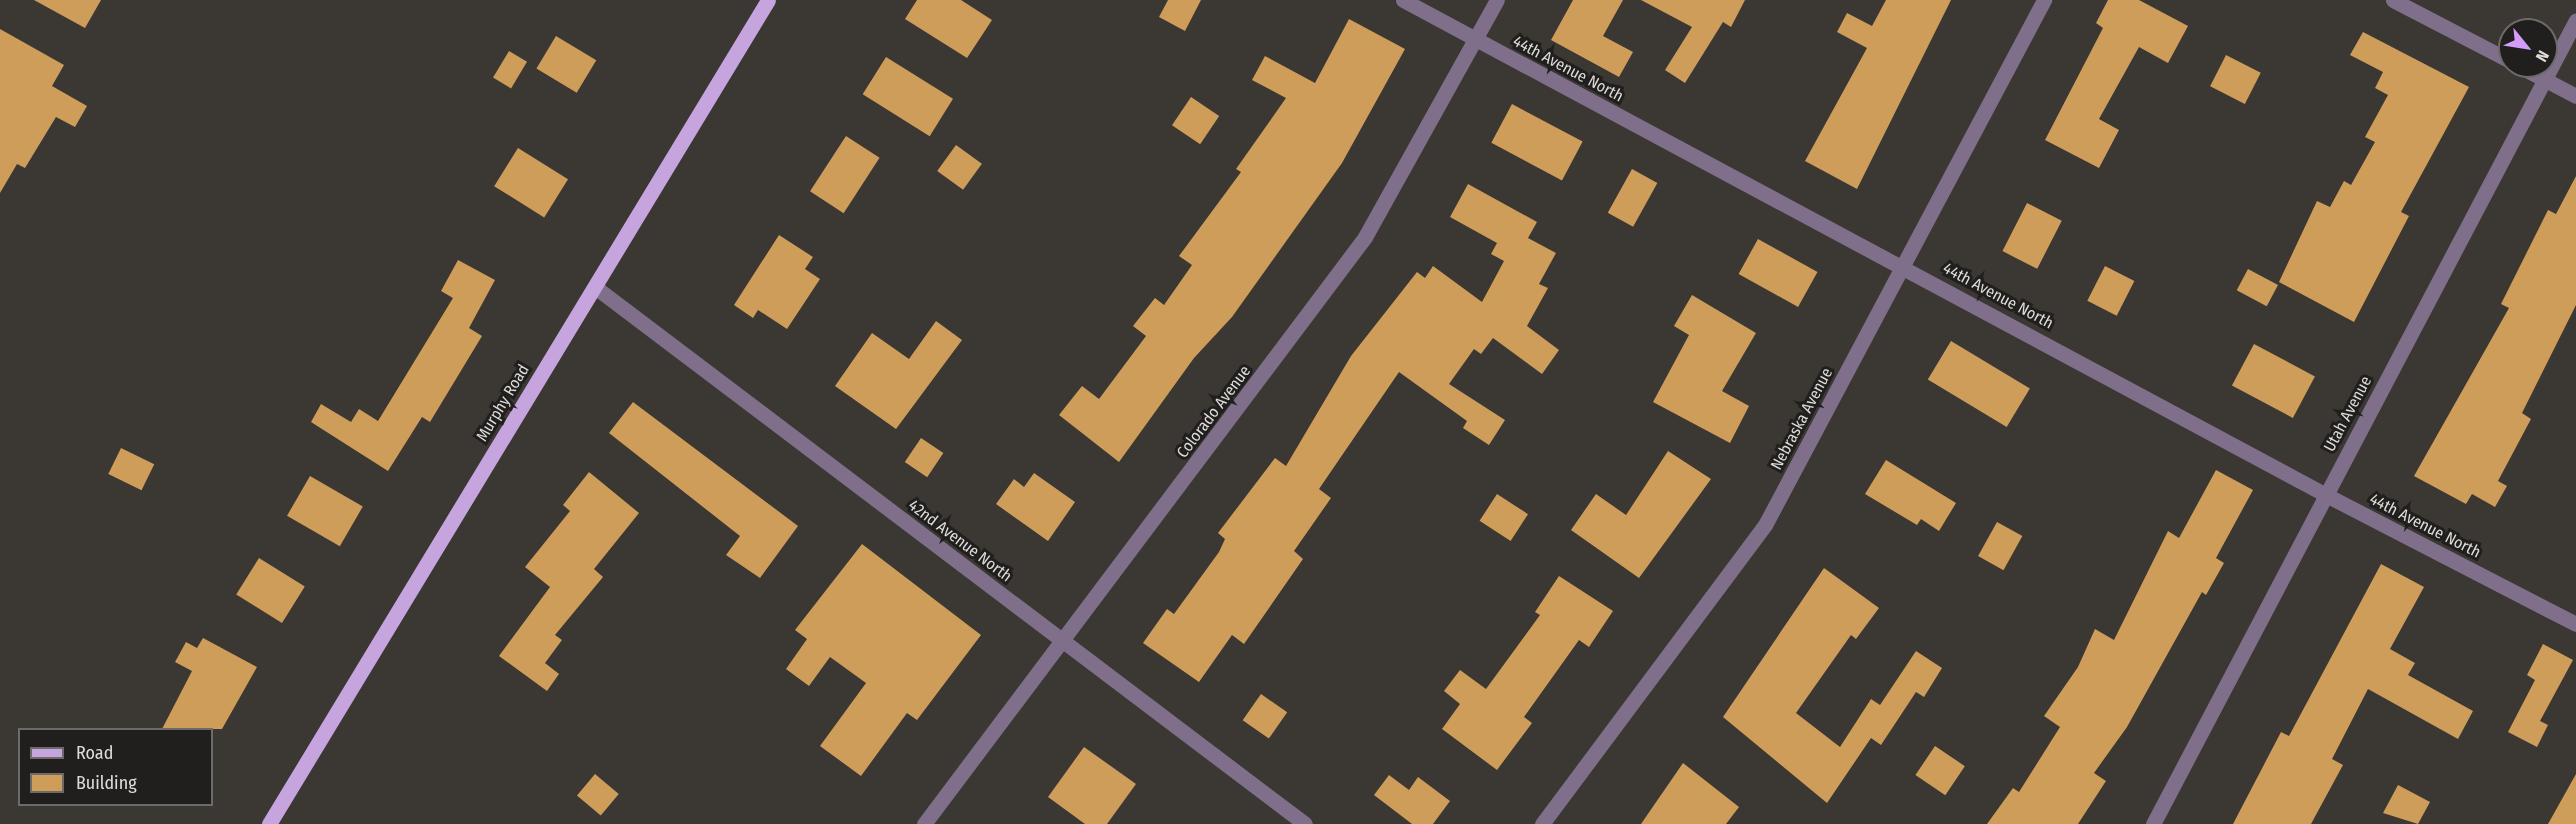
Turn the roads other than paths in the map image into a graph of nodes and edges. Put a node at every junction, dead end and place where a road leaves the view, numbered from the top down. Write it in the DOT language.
graph roads {
  1 [pos="768,0"];
  2 [pos="1403,0"];
  3 [pos="1497,0"];
  4 [pos="2044,0"];
  5 [pos="2393,0"];
  6 [pos="2576,20"];
  7 [pos="1475,41"];
  8 [pos="2498,56"];
  9 [pos="2541,78"];
  10 [pos="2545,80"];
  11 [pos="2576,96"];
  12 [pos="1905,266"];
  13 [pos="595,287"];
  14 [pos="2326,495"];
  15 [pos="2576,624"];
  16 [pos="1062,641"];
  17 [pos="269,824"];
  18 [pos="924,824"];
  19 [pos="1305,824"];
  20 [pos="1542,824"];
  21 [pos="2153,824"];
  1 -- 13 [label="main road, Murphy Road"];
  2 -- 7 [label="street, 44th Avenue North"];
  3 -- 7 [label="street, Colorado Avenue"];
  4 -- 12 [label="street, Nebraska Avenue"];
  5 -- 8 [label="street"];
  6 -- 10 [label="street, Utah Avenue"];
  7 -- 12 [label="street, 44th Avenue North"];
  7 -- 16 [label="street, Colorado Avenue"];
  9 -- 10 [label="street"];
  10 -- 11 [label="street"];
  10 -- 14 [label="street, Utah Avenue"];
  12 -- 14 [label="street, 44th Avenue North"];
  12 -- 20 [label="street, Nebraska Avenue"];
  13 -- 16 [label="street, 42nd Avenue North"];
  13 -- 17 [label="main road, Murphy Road"];
  14 -- 15 [label="street, 44th Avenue North"];
  14 -- 21 [label="street, Utah Avenue"];
  16 -- 18 [label="street, Colorado Avenue"];
  16 -- 19 [label="street, 42nd Avenue North"];
}
